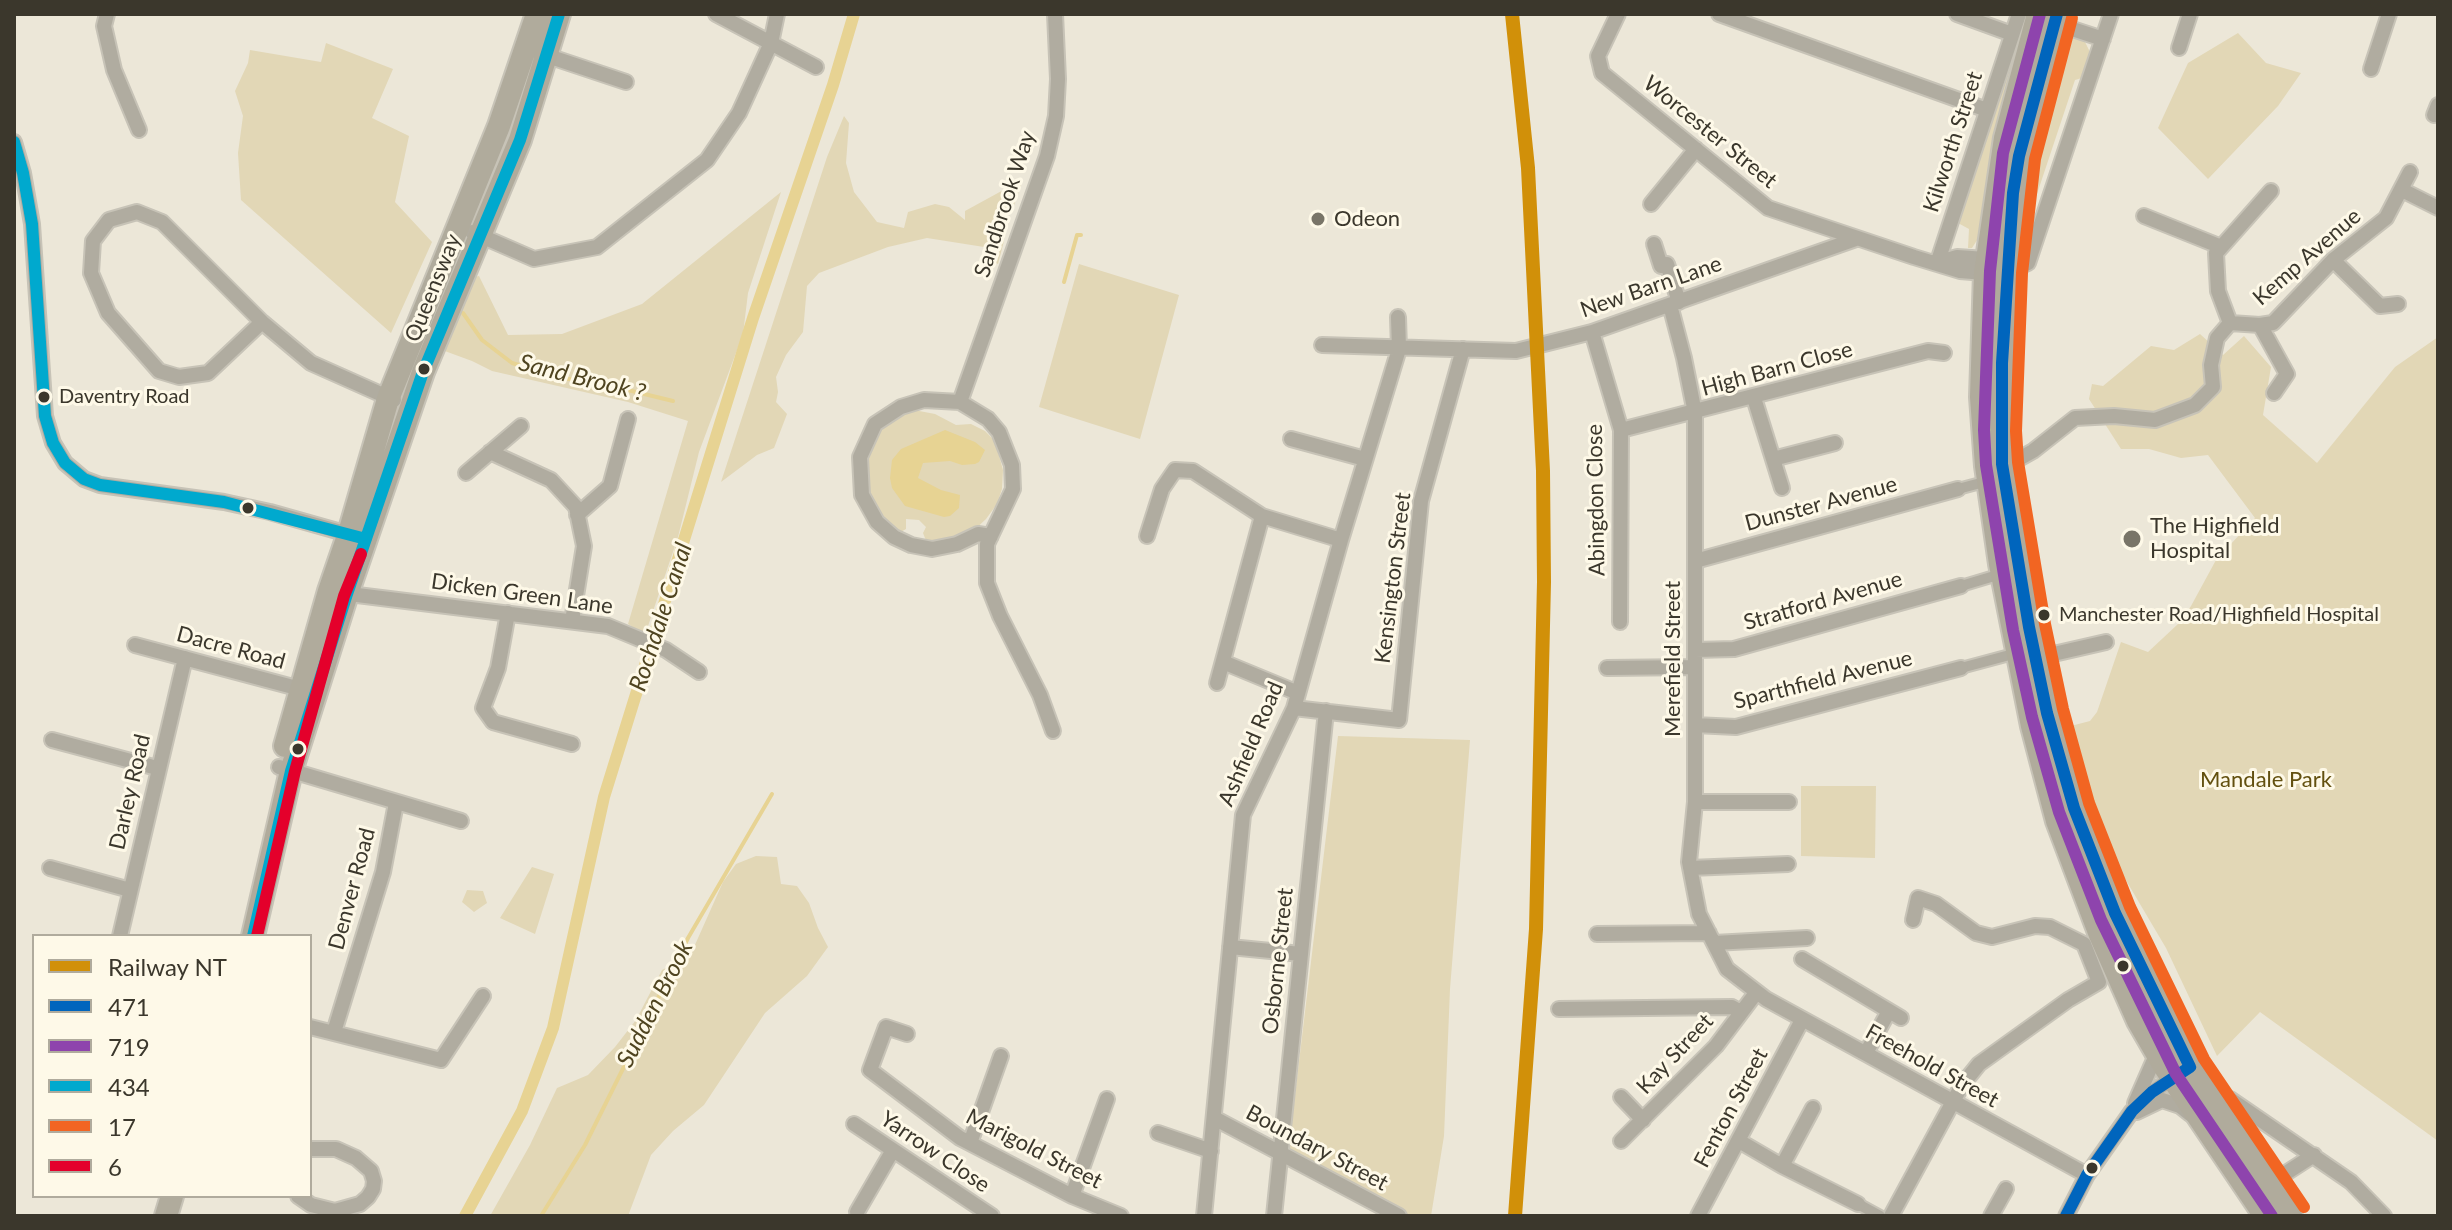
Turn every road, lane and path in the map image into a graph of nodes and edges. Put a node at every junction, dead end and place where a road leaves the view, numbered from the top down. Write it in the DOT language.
graph roads {
  1 [pos="107,14"];
  2 [pos="537,14"];
  3 [pos="559,14"];
  4 [pos="716,14"];
  5 [pos="777,14"];
  6 [pos="1055,14"];
  7 [pos="1618,14"];
  8 [pos="1719,14"];
  9 [pos="1957,14"];
  10 [pos="2019,14"];
  11 [pos="2111,14"];
  12 [pos="2190,14"];
  13 [pos="2389,14"];
  14 [pos="2050,17"];
  15 [pos="2012,34"];
  16 [pos="2103,39"];
  17 [pos="771,43"];
  18 [pos="2179,48"];
  19 [pos="536,52"];
  20 [pos="816,67"];
  21 [pos="2371,69"];
  22 [pos="626,82"];
  23 [pos="1987,110"];
  24 [pos="139,130"];
  25 [pos="14,142"];
  26 [pos="1696,149"];
  27 [pos="2410,172"];
  28 [pos="2402,190"];
  29 [pos="2271,191"];
  30 [pos="1651,204"];
  31 [pos="2438,208"];
  32 [pos="2144,216"];
  33 [pos="459,225"];
  34 [pos="480,236"];
  35 [pos="1856,239"];
  36 [pos="1654,244"];
  37 [pos="2219,246"];
  38 [pos="2333,260"];
  39 [pos="1937,264"];
  40 [pos="1992,268"];
  41 [pos="1675,304"];
  42 [pos="2398,304"];
  43 [pos="1398,317"];
  44 [pos="262,322"];
  45 [pos="2230,323"];
  46 [pos="2260,325"];
  47 [pos="1592,332"];
  48 [pos="1322,345"];
  49 [pos="1399,349"];
  50 [pos="1463,349"];
  51 [pos="1944,353"];
  52 [pos="2274,393"];
  53 [pos="1754,398"];
  54 [pos="388,399"];
  55 [pos="960,402"];
  56 [pos="411,405"];
  57 [pos="1695,413"];
  58 [pos="628,419"];
  59 [pos="521,426"];
  60 [pos="1621,430"];
  61 [pos="1291,439"];
  62 [pos="1835,443"];
  63 [pos="490,452"];
  64 [pos="1365,459"];
  65 [pos="1773,459"];
  66 [pos="1992,470"];
  67 [pos="466,473"];
  68 [pos="1782,488"];
  69 [pos="1958,489"];
  70 [pos="577,515"];
  71 [pos="1262,516"];
  72 [pos="357,536"];
  73 [pos="991,536"];
  74 [pos="1147,536"];
  75 [pos="1341,540"];
  76 [pos="1695,561"];
  77 [pos="2002,574"];
  78 [pos="1961,586"];
  79 [pos="338,592"];
  80 [pos="508,613"];
  81 [pos="572,621"];
  82 [pos="1620,622"];
  83 [pos="2106,642"];
  84 [pos="135,645"];
  85 [pos="1695,650"];
  86 [pos="2027,655"];
  87 [pos="185,658"];
  88 [pos="1223,662"];
  89 [pos="1694,667"];
  90 [pos="1607,668"];
  91 [pos="1961,668"];
  92 [pos="699,672"];
  93 [pos="1217,683"];
  94 [pos="308,691"];
  95 [pos="1296,700"];
  96 [pos="1326,711"];
  97 [pos="1695,725"];
  98 [pos="1053,731"];
  99 [pos="52,740"];
  100 [pos="572,744"];
  101 [pos="157,768"];
  102 [pos="285,769"];
  103 [pos="1695,802"];
  104 [pos="1789,802"];
  105 [pos="396,803"];
  106 [pos="461,821"];
  107 [pos="1788,864"];
  108 [pos="50,868"];
  109 [pos="1690,868"];
  110 [pos="130,890"];
  111 [pos="1913,920"];
  112 [pos="120,934"];
  113 [pos="242,934"];
  114 [pos="253,934"];
  115 [pos="1597,934"];
  116 [pos="1711,938"];
  117 [pos="1807,938"];
  118 [pos="1230,947"];
  119 [pos="1301,954"];
  120 [pos="1802,959"];
  121 [pos="1756,993"];
  122 [pos="483,996"];
  123 [pos="1559,1009"];
  124 [pos="1741,1012"];
  125 [pos="1802,1020"];
  126 [pos="312,1027"];
  127 [pos="334,1032"];
  128 [pos="907,1034"];
  129 [pos="1866,1053"];
  130 [pos="2157,1053"];
  131 [pos="1001,1056"];
  132 [pos="2181,1072"];
  133 [pos="1621,1097"];
  134 [pos="1107,1099"];
  135 [pos="2230,1099"];
  136 [pos="1953,1104"];
  137 [pos="1813,1108"];
  138 [pos="2128,1116"];
  139 [pos="1214,1118"];
  140 [pos="1643,1120"];
  141 [pos="2201,1123"];
  142 [pos="854,1124"];
  143 [pos="1158,1133"];
  144 [pos="1621,1141"];
  145 [pos="1739,1141"];
  146 [pos="970,1143"];
  147 [pos="312,1149"];
  148 [pos="893,1150"];
  149 [pos="1211,1151"];
  150 [pos="1281,1154"];
  151 [pos="2314,1155"];
  152 [pos="1782,1166"];
  153 [pos="2087,1175"];
  154 [pos="2269,1184"];
  155 [pos="2006,1189"];
  156 [pos="1072,1196"];
  157 [pos="301,1198"];
  158 [pos="1858,1204"];
  159 [pos="1085,1210"];
  160 [pos="857,1212"];
  161 [pos="1396,1215"];
  162 [pos="992,1216"];
  163 [pos="1121,1216"];
  164 [pos="1204,1216"];
  165 [pos="1274,1216"];
  166 [pos="1698,1216"];
  167 [pos="1880,1216"];
  168 [pos="1891,1216"];
  169 [pos="1991,1216"];
  170 [pos="2066,1216"];
  171 [pos="2265,1216"];
  172 [pos="2291,1216"];
  173 [pos="2384,1216"];
  1 -- 24 [label="street"];
  2 -- 19 [label="highway, Queensway"];
  3 -- 19 [label="highway, Queensway"];
  4 -- 17 [label="street"];
  5 -- 17 [label="street"];
  6 -- 55 [label="street, Sandbrook Way"];
  7 -- 26 [label="street, Worcester Street"];
  8 -- 23 [label="street"];
  9 -- 15 [label="street"];
  10 -- 15 [label="street, Kilworth Street"];
  11 -- 16 [label="street"];
  12 -- 18 [label="street"];
  13 -- 21 [label="street"];
  14 -- 16 [label="street"];
  14 -- 40 [label="highway"];
  15 -- 23 [label="street, Kilworth Street"];
  16 -- 40 [label="street"];
  17 -- 20 [label="street"];
  17 -- 34 [label="street"];
  19 -- 22 [label="street"];
  19 -- 33 [label="highway, Queensway"];
  19 -- 34 [label="highway, Queensway"];
  23 -- 39 [label="street, Kilworth Street"];
  25 -- 72 [label="street"];
  26 -- 30 [label="street"];
  26 -- 35 [label="street, Worcester Street"];
  27 -- 28 [label="street, Kemp Avenue"];
  28 -- 31 [label="street"];
  28 -- 38 [label="street, Kemp Avenue"];
  29 -- 37 [label="street"];
  32 -- 37 [label="street"];
  33 -- 34 [label="street"];
  33 -- 54 [label="highway, Queensway"];
  34 -- 56 [label="highway, Queensway"];
  35 -- 39 [label="street"];
  35 -- 41 [label="street, New Barn Lane"];
  36 -- 41 [label="street, Merefield Street"];
  37 -- 45 [label="street"];
  38 -- 42 [label="street"];
  38 -- 46 [label="street, Kemp Avenue"];
  39 -- 40 [label="street"];
  40 -- 66 [label="highway"];
  41 -- 47 [label="street, New Barn Lane"];
  41 -- 57 [label="street, Merefield Street"];
  43 -- 49 [label="street, Ashfield Road"];
  44 -- 44 [label="street"];
  44 -- 54 [label="street"];
  45 -- 46 [label="street, Kemp Avenue"];
  45 -- 66 [label="street"];
  46 -- 52 [label="street"];
  47 -- 50 [label="street, New Barn Lane"];
  47 -- 60 [label="street, Abingdon Close"];
  48 -- 49 [label="street, New Barn Lane"];
  49 -- 50 [label="street, New Barn Lane"];
  49 -- 64 [label="street, Ashfield Road"];
  50 -- 96 [label="street, Kensington Street"];
  51 -- 53 [label="street, High Barn Close"];
  53 -- 57 [label="street, High Barn Close"];
  53 -- 65 [label="street"];
  54 -- 56 [label="street"];
  54 -- 72 [label="highway, Queensway"];
  55 -- 73 [label="street"];
  55 -- 73 [label="street"];
  56 -- 72 [label="highway, Queensway"];
  57 -- 60 [label="street, High Barn Close"];
  57 -- 76 [label="street, Merefield Street"];
  58 -- 70 [label="street"];
  59 -- 63 [label="street"];
  60 -- 82 [label="street, Abingdon Close"];
  61 -- 64 [label="street"];
  62 -- 65 [label="street"];
  63 -- 67 [label="street"];
  63 -- 70 [label="street"];
  64 -- 75 [label="street, Ashfield Road"];
  65 -- 68 [label="street"];
  66 -- 69 [label="street"];
  66 -- 77 [label="highway"];
  66 -- 86 [label="highway"];
  69 -- 76 [label="street, Dunster Avenue"];
  70 -- 81 [label="street"];
  71 -- 74 [label="street"];
  71 -- 75 [label="street"];
  71 -- 88 [label="street"];
  72 -- 79 [label="highway, Queensway"];
  73 -- 98 [label="street"];
  75 -- 95 [label="street, Ashfield Road"];
  76 -- 85 [label="street, Merefield Street"];
  77 -- 78 [label="street"];
  77 -- 86 [label="highway"];
  78 -- 85 [label="street, Stratford Avenue"];
  79 -- 80 [label="street, Dicken Green Lane"];
  79 -- 94 [label="highway, Queensway"];
  80 -- 81 [label="street, Dicken Green Lane"];
  80 -- 100 [label="street"];
  81 -- 92 [label="street, Dicken Green Lane"];
  83 -- 86 [label="street"];
  84 -- 87 [label="street, Dacre Road"];
  85 -- 89 [label="street, Merefield Street"];
  86 -- 91 [label="street"];
  86 -- 130 [label="highway"];
  86 -- 132 [label="highway"];
  87 -- 94 [label="street, Dacre Road"];
  87 -- 101 [label="street, Darley Road"];
  88 -- 93 [label="street"];
  88 -- 95 [label="street"];
  89 -- 90 [label="street"];
  89 -- 97 [label="street, Merefield Street"];
  91 -- 97 [label="street, Sparthfield Avenue"];
  94 -- 102 [label="highway, Queensway"];
  95 -- 96 [label="street"];
  95 -- 118 [label="street, Ashfield Road"];
  96 -- 119 [label="street, Osborne Street"];
  97 -- 103 [label="street, Merefield Street"];
  99 -- 101 [label="street"];
  101 -- 110 [label="street, Darley Road"];
  102 -- 105 [label="street"];
  102 -- 113 [label="highway, Queensway"];
  102 -- 114 [label="highway, Queensway"];
  103 -- 104 [label="street"];
  103 -- 109 [label="street, Merefield Street"];
  105 -- 106 [label="street"];
  105 -- 127 [label="street, Denver Road"];
  107 -- 109 [label="street"];
  108 -- 110 [label="street"];
  109 -- 116 [label="street, Merefield Street"];
  110 -- 112 [label="street, Darley Road"];
  111 -- 136 [label="street"];
  115 -- 116 [label="street"];
  116 -- 117 [label="street"];
  116 -- 121 [label="street, Merefield Street"];
  118 -- 119 [label="street"];
  118 -- 139 [label="street, Ashfield Road"];
  119 -- 150 [label="street, Osborne Street"];
  120 -- 129 [label="street"];
  121 -- 124 [label="street, Kay Street"];
  121 -- 125 [label="street, Freehold Street"];
  122 -- 127 [label="street"];
  123 -- 124 [label="street"];
  124 -- 140 [label="street, Kay Street"];
  125 -- 129 [label="street, Freehold Street"];
  125 -- 145 [label="street, Fenton Street"];
  126 -- 127 [label="street"];
  128 -- 146 [label="street, Marigold Street"];
  129 -- 136 [label="street, Freehold Street"];
  130 -- 132 [label="highway"];
  130 -- 138 [label="street"];
  131 -- 146 [label="street"];
  132 -- 138 [label="street"];
  132 -- 141 [label="highway"];
  132 -- 154 [label="highway"];
  133 -- 140 [label="street"];
  134 -- 156 [label="street"];
  135 -- 151 [label="street"];
  136 -- 153 [label="street, Freehold Street"];
  136 -- 168 [label="street"];
  137 -- 152 [label="street"];
  138 -- 141 [label="street"];
  138 -- 153 [label="street"];
  139 -- 149 [label="street, Ashfield Road"];
  139 -- 150 [label="street, Boundary Street"];
  140 -- 144 [label="street, Kay Street"];
  141 -- 171 [label="highway"];
  142 -- 148 [label="street, Yarrow Close"];
  143 -- 149 [label="street"];
  145 -- 152 [label="street"];
  145 -- 166 [label="street, Fenton Street"];
  146 -- 156 [label="street, Marigold Street"];
  147 -- 157 [label="street"];
  148 -- 160 [label="street"];
  148 -- 162 [label="street, Yarrow Close"];
  149 -- 164 [label="street, Ashfield Road"];
  150 -- 161 [label="street, Boundary Street"];
  150 -- 165 [label="street, Osborne Street"];
  151 -- 154 [label="street"];
  151 -- 173 [label="street"];
  152 -- 158 [label="street"];
  153 -- 170 [label="street"];
  154 -- 172 [label="highway"];
  155 -- 169 [label="street"];
  156 -- 159 [label="street, Marigold Street"];
  158 -- 167 [label="street"];
  159 -- 163 [label="street, Marigold Street"];
}
